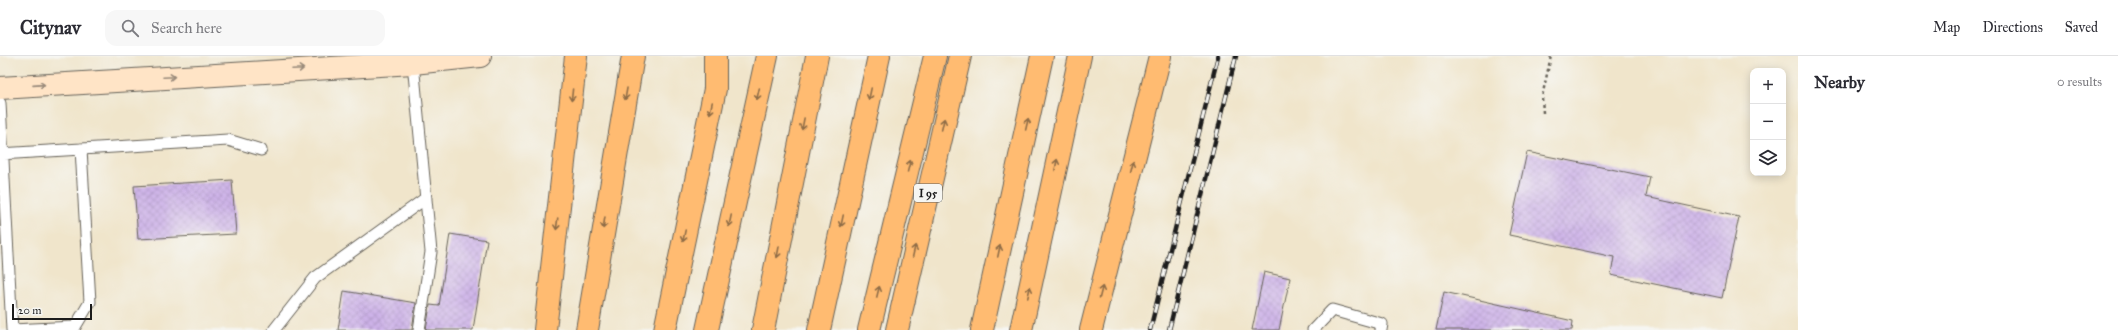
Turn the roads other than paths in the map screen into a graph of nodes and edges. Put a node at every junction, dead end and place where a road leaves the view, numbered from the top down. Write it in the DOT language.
graph roads {
  1 [pos="480,56"];
  2 [pos="576,56"];
  3 [pos="633,56"];
  4 [pos="715,56"];
  5 [pos="767,56"];
  6 [pos="816,56"];
  7 [pos="878,56"];
  8 [pos="936,56"];
  9 [pos="960,56"];
  10 [pos="1042,56"];
  11 [pos="1080,56"];
  12 [pos="1160,56"];
  13 [pos="413,63"];
  14 [pos="0,88"];
  15 [pos="0,103"];
  16 [pos="81,149"];
  17 [pos="261,150"];
  18 [pos="1,154"];
  19 [pos="426,198"];
  20 [pos="12,330"];
  21 [pos="274,330"];
  22 [pos="419,330"];
  23 [pos="545,330"];
  24 [pos="587,330"];
  25 [pos="665,330"];
  26 [pos="707,330"];
  27 [pos="763,330"];
  28 [pos="819,330"];
  29 [pos="869,330"];
  30 [pos="897,330"];
  31 [pos="982,330"];
  32 [pos="1021,330"];
  33 [pos="1091,330"];
  34 [pos="1313,330"];
  35 [pos="1381,330"];
  1 -- 13 [label="main road"];
  2 -- 23 [label="highway, one-way"];
  3 -- 24 [label="highway, one-way"];
  4 -- 25 [label="highway, one-way"];
  5 -- 26 [label="highway, one-way"];
  6 -- 27 [label="highway, one-way"];
  7 -- 28 [label="highway, one-way"];
  29 -- 8 [label="highway, one-way"];
  30 -- 9 [label="highway, I 95, one-way"];
  31 -- 10 [label="highway, one-way"];
  32 -- 11 [label="highway, one-way"];
  33 -- 12 [label="highway, one-way"];
  14 -- 13 [label="main road, one-way"];
  13 -- 19 [label="lane"];
  15 -- 18 [label="lane"];
  16 -- 17 [label="lane"];
  16 -- 18 [label="lane"];
  16 -- 20 [label="lane"];
  18 -- 20 [label="lane"];
  19 -- 21 [label="lane"];
  19 -- 22 [label="lane"];
  34 -- 35 [label="lane"];
}
